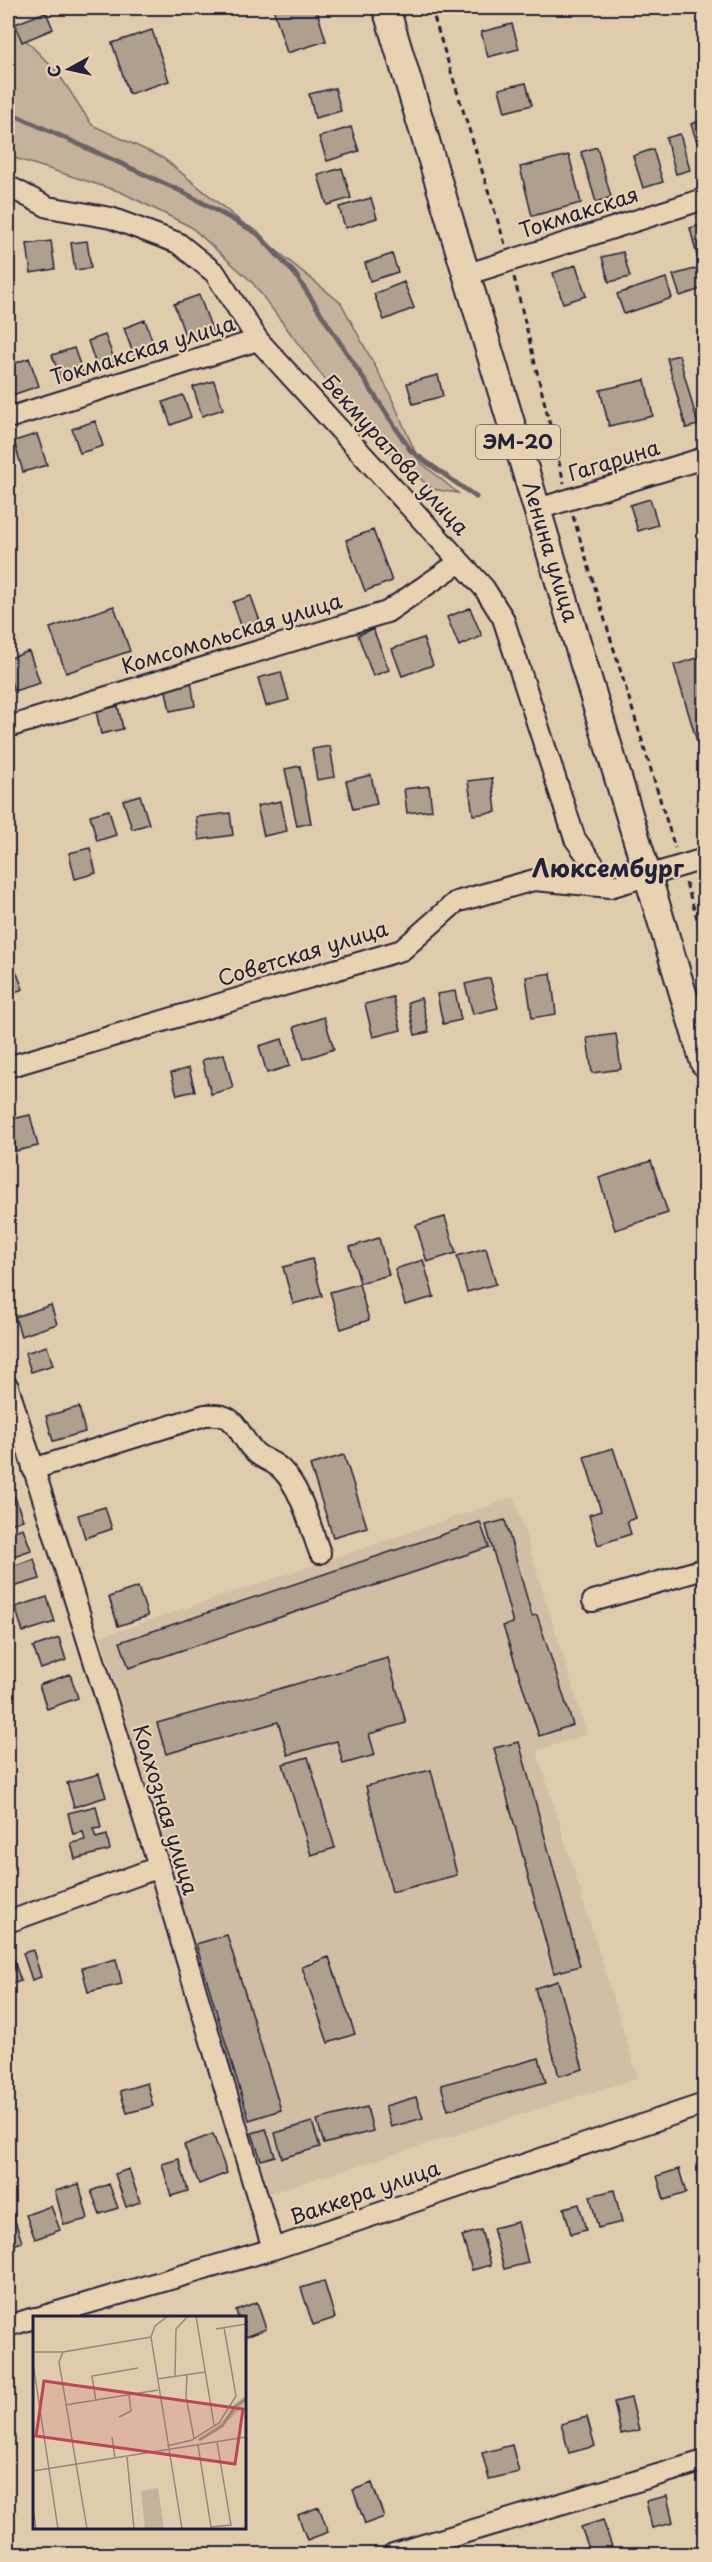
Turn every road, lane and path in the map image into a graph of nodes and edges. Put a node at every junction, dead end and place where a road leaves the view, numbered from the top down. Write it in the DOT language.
graph roads {
  1 [pos="386,8"];
  2 [pos="431,8"];
  3 [pos="8,186"];
  4 [pos="705,199"];
  5 [pos="510,260"];
  6 [pos="468,274"];
  7 [pos="258,340"];
  8 [pos="8,418"];
  9 [pos="705,458"];
  10 [pos="568,500"];
  11 [pos="538,509"];
  12 [pos="460,562"];
  13 [pos="8,727"];
  14 [pos="705,859"];
  15 [pos="681,867"];
  16 [pos="648,878"];
  17 [pos="610,887"];
  18 [pos="705,941"];
  19 [pos="705,1063"];
  20 [pos="8,1067"];
  21 [pos="8,1387"];
  22 [pos="33,1469"];
  23 [pos="320,1554"];
  24 [pos="705,1569"];
  25 [pos="592,1601"];
  26 [pos="159,1867"];
  27 [pos="8,1922"];
  28 [pos="705,2104"];
  29 [pos="273,2249"];
  30 [pos="43,2316"];
  31 [pos="33,2319"];
  32 [pos="8,2326"];
  33 [pos="705,2461"];
  34 [pos="393,2554"];
  1 -- 6 [label="main road, Ленина улица / ЭМ-20"];
  2 -- 5 [label="path"];
  3 -- 7 [label="street, Бекмуратова улица"];
  4 -- 5 [label="street, Токмакская"];
  5 -- 6 [label="street, Токмакская"];
  5 -- 10 [label="path"];
  6 -- 11 [label="main road, Ленина улица / ЭМ-20"];
  7 -- 8 [label="street, Токмакская улица"];
  7 -- 12 [label="street, Бекмуратова улица"];
  9 -- 10 [label="street, Гагарина"];
  10 -- 11 [label="street, Гагарина"];
  10 -- 15 [label="path"];
  11 -- 16 [label="main road, Ленина улица / ЭМ-20"];
  12 -- 13 [label="street, Комсомольская улица"];
  12 -- 17 [label="street, Бекмуратова улица"];
  14 -- 15 [label="street, Советская улица"];
  15 -- 16 [label="street, Советская улица"];
  15 -- 18 [label="path"];
  16 -- 17 [label="street, Советская улица"];
  16 -- 19 [label="main road, Ленина улица / ЭМ-20"];
  17 -- 20 [label="street, Советская улица"];
  21 -- 22 [label="street, Колхозная улица"];
  22 -- 23 [label="street"];
  22 -- 26 [label="street, Колхозная улица"];
  24 -- 25 [label="street"];
  26 -- 27 [label="street"];
  26 -- 29 [label="street, Колхозная улица"];
  28 -- 29 [label="street, Ваккера улица"];
  29 -- 30 [label="street, Ваккера улица"];
  31 -- 32 [label="street, Ваккера улица"];
  33 -- 34 [label="street"];
}
